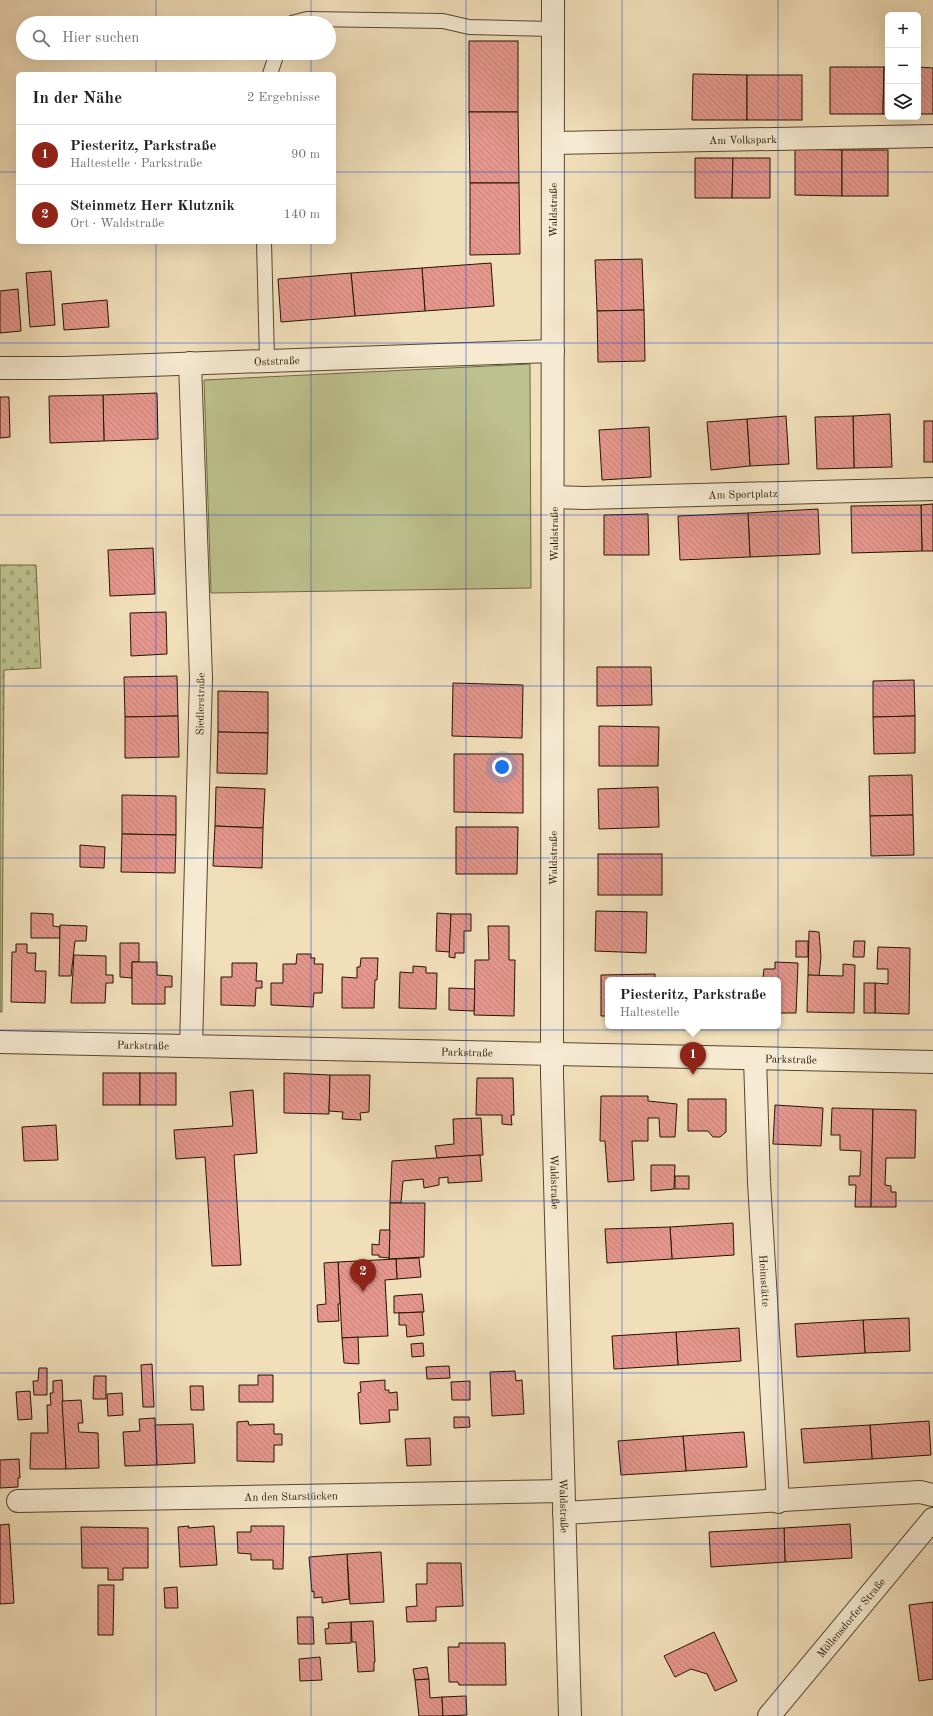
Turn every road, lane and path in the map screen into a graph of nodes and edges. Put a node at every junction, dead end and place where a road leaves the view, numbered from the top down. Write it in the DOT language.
graph roads {
  1 [pos="553,0"];
  2 [pos="336,19"];
  3 [pos="553,29"];
  4 [pos="274,60"];
  5 [pos="271,72"];
  6 [pos="933,136"];
  7 [pos="553,144"];
  8 [pos="264,244"];
  9 [pos="553,351"];
  10 [pos="267,360"];
  11 [pos="190,363"];
  12 [pos="0,368"];
  13 [pos="933,489"];
  14 [pos="554,497"];
  15 [pos="0,1042"];
  16 [pos="191,1046"];
  17 [pos="553,1054"];
  18 [pos="755,1059"];
  19 [pos="933,1062"];
  20 [pos="563,1491"];
  21 [pos="933,1495"];
  22 [pos="18,1501"];
  23 [pos="778,1502"];
  24 [pos="564,1513"];
  25 [pos="933,1519"];
  26 [pos="570,1716"];
  27 [pos="769,1716"];
  1 -- 3 [label="street, Waldstraße"];
  2 -- 3 [label="lane"];
  3 -- 7 [label="street, Waldstraße"];
  4 -- 5 [label="lane"];
  6 -- 7 [label="street, Am Volkspark"];
  7 -- 9 [label="street, Waldstraße"];
  8 -- 10 [label="lane"];
  9 -- 10 [label="street, Oststraße"];
  9 -- 14 [label="street, Waldstraße"];
  10 -- 11 [label="street, Oststraße"];
  11 -- 12 [label="street, Oststraße"];
  11 -- 16 [label="street, Siedlerstraße"];
  13 -- 14 [label="street, Am Sportplatz"];
  14 -- 17 [label="street, Waldstraße"];
  15 -- 16 [label="street, Parkstraße"];
  16 -- 17 [label="street, Parkstraße"];
  17 -- 18 [label="street, Parkstraße"];
  17 -- 20 [label="street, Waldstraße"];
  18 -- 19 [label="street, Parkstraße"];
  18 -- 23 [label="street, Heimstätte"];
  20 -- 22 [label="street, An den Starstücken"];
  20 -- 24 [label="street, Waldstraße"];
  21 -- 23 [label="street"];
  23 -- 24 [label="street"];
  24 -- 26 [label="street, Waldstraße"];
  25 -- 27 [label="street, Möllensdorfer Straße"];
}
